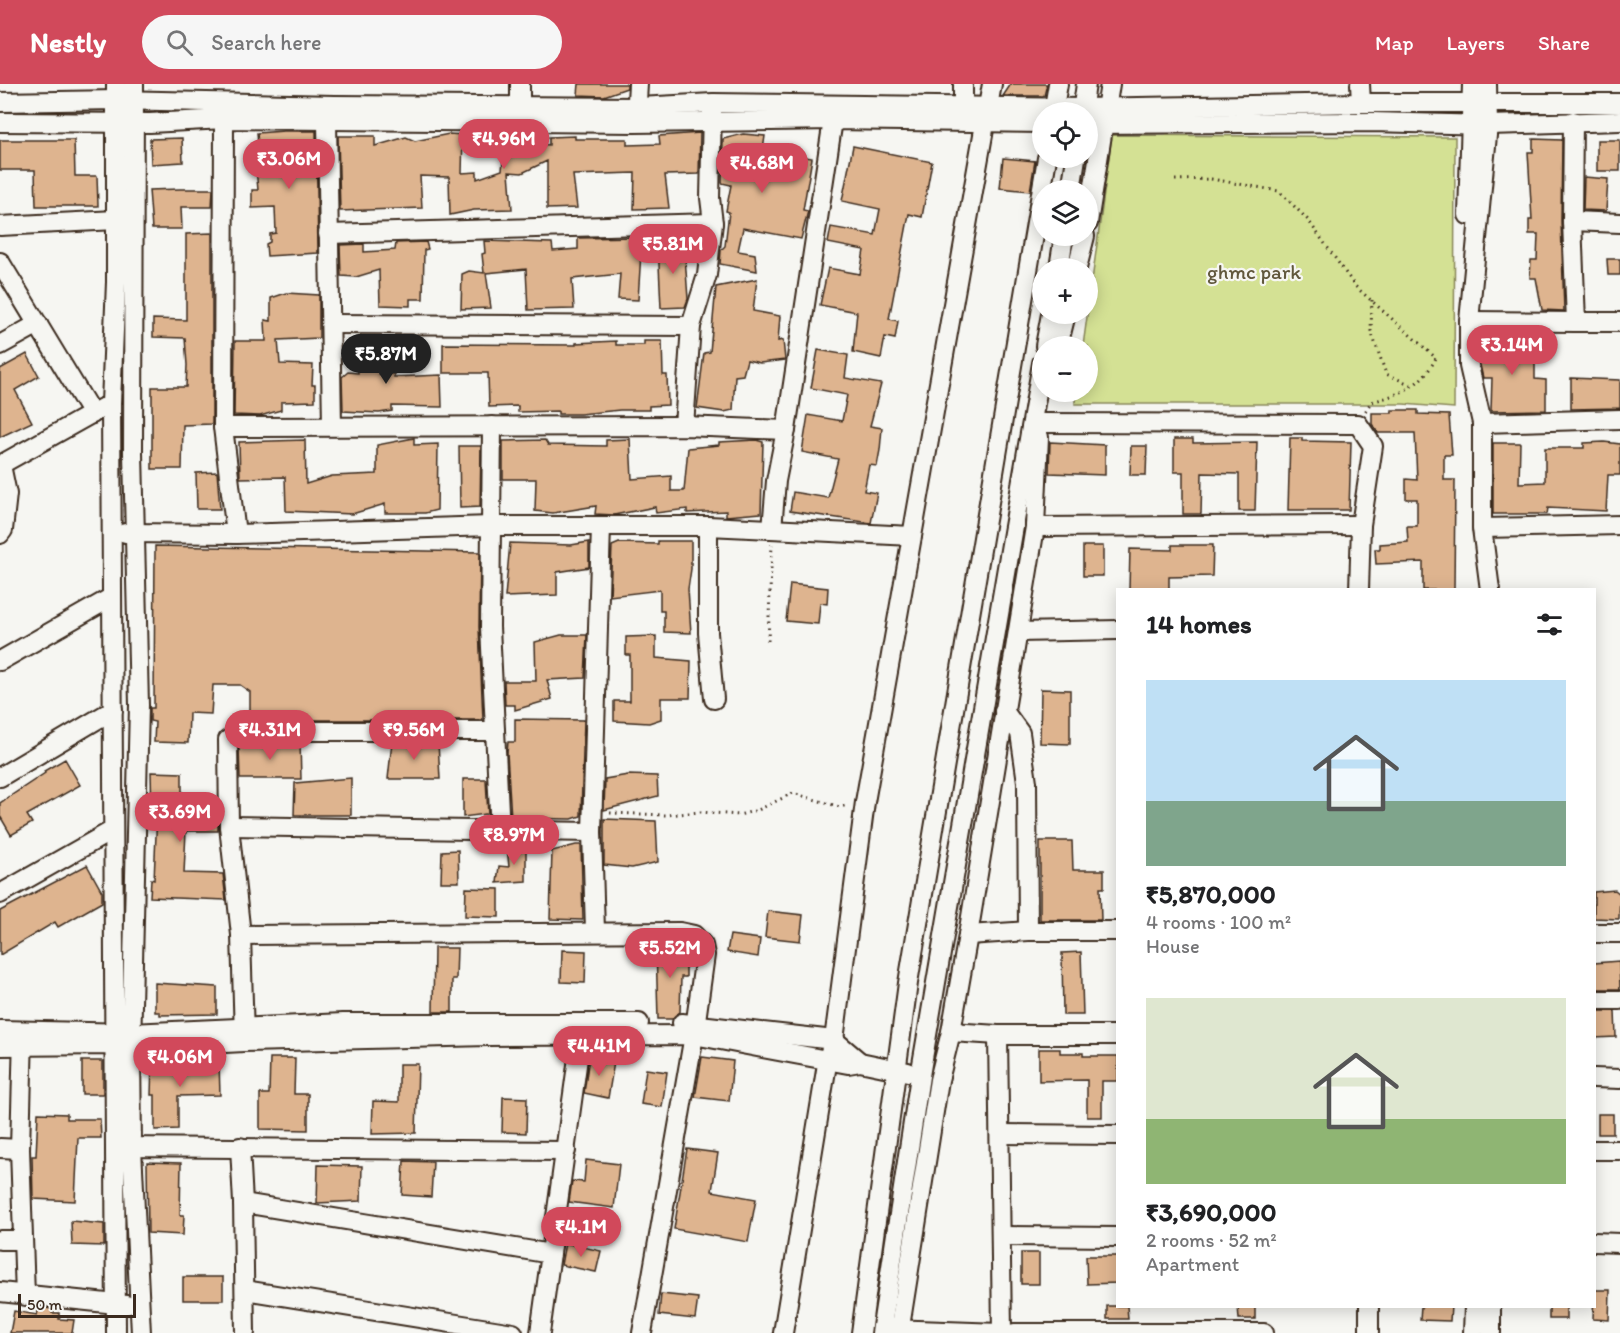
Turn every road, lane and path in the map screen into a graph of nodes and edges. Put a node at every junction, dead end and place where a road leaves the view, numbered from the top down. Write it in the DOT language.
graph roads {
  1 [pos="520,84"];
  2 [pos="638,84"];
  3 [pos="963,84"];
  4 [pos="992,84"];
  5 [pos="1058,84"];
  6 [pos="1086,84"];
  7 [pos="1110,84"];
  8 [pos="1360,84"];
  9 [pos="1472,84"];
  10 [pos="1487,84"];
  11 [pos="125,92"];
  12 [pos="22,93"];
  13 [pos="0,102"];
  14 [pos="1055,102"];
  15 [pos="1089,102"];
  16 [pos="1360,103"];
  17 [pos="1620,103"];
  18 [pos="1479,104"];
  19 [pos="1098,105"];
  20 [pos="520,106"];
  21 [pos="963,106"];
  22 [pos="1032,110"];
  23 [pos="712,112"];
  24 [pos="637,115"];
  25 [pos="986,115"];
  26 [pos="1098,115"];
  27 [pos="1098,115"];
  28 [pos="224,119"];
  29 [pos="833,120"];
  30 [pos="125,121"];
  31 [pos="327,121"];
  32 [pos="1620,121"];
  33 [pos="0,122"];
  34 [pos="22,122"];
  35 [pos="528,122"];
  36 [pos="1032,122"];
  37 [pos="1573,122"];
  38 [pos="1480,125"];
  39 [pos="1045,168"];
  40 [pos="1175,180"];
  41 [pos="116,220"];
  42 [pos="1572,222"];
  43 [pos="713,223"];
  44 [pos="1620,223"];
  45 [pos="0,226"];
  46 [pos="328,234"];
  47 [pos="0,262"];
  48 [pos="1372,300"];
  49 [pos="1469,321"];
  50 [pos="1576,322"];
  51 [pos="1620,322"];
  52 [pos="38,324"];
  53 [pos="332,324"];
  54 [pos="691,326"];
  55 [pos="0,345"];
  56 [pos="1414,386"];
  57 [pos="1035,402"];
  58 [pos="1045,402"];
  59 [pos="111,403"];
  60 [pos="92,414"];
  61 [pos="1620,419"];
  62 [pos="1040,423"];
  63 [pos="1358,423"];
  64 [pos="1482,423"];
  65 [pos="332,426"];
  66 [pos="492,426"];
  67 [pos="684,426"];
  68 [pos="223,427"];
  69 [pos="786,430"];
  70 [pos="1,465"];
  71 [pos="1361,525"];
  72 [pos="1620,525"];
  73 [pos="491,526"];
  74 [pos="601,526"];
  75 [pos="708,526"];
  76 [pos="1035,527"];
  77 [pos="1482,528"];
  78 [pos="772,530"];
  79 [pos="112,531"];
  80 [pos="0,534"];
  81 [pos="135,534"];
  82 [pos="236,534"];
  83 [pos="912,536"];
  84 [pos="1359,588"];
  85 [pos="1478,588"];
  86 [pos="1490,588"];
  87 [pos="112,597"];
  88 [pos="1116,630"];
  89 [pos="1018,632"];
  90 [pos="768,641"];
  91 [pos="0,661"];
  92 [pos="714,699"];
  93 [pos="113,710"];
  94 [pos="1004,711"];
  95 [pos="495,731"];
  96 [pos="0,777"];
  97 [pos="865,802"];
  98 [pos="229,826"];
  99 [pos="113,830"];
  100 [pos="500,832"];
  101 [pos="592,832"];
  102 [pos="0,894"];
  103 [pos="596,931"];
  104 [pos="1028,931"];
  105 [pos="1116,931"];
  106 [pos="1596,933"];
  107 [pos="1620,933"];
  108 [pos="242,935"];
  109 [pos="968,935"];
  110 [pos="1596,1000"];
  111 [pos="1620,1000"];
  112 [pos="695,1029"];
  113 [pos="0,1030"];
  114 [pos="951,1032"];
  115 [pos="244,1034"];
  116 [pos="581,1035"];
  117 [pos="998,1035"];
  118 [pos="1116,1035"];
  119 [pos="23,1038"];
  120 [pos="123,1039"];
  121 [pos="834,1040"];
  122 [pos="0,1046"];
  123 [pos="828,1058"];
  124 [pos="860,1062"];
  125 [pos="896,1069"];
  126 [pos="920,1076"];
  127 [pos="1596,1078"];
  128 [pos="1620,1079"];
  129 [pos="939,1080"];
  130 [pos="1000,1134"];
  131 [pos="1116,1135"];
  132 [pos="123,1147"];
  133 [pos="240,1147"];
  134 [pos="0,1148"];
  135 [pos="20,1149"];
  136 [pos="1596,1150"];
  137 [pos="1620,1150"];
  138 [pos="566,1151"];
  139 [pos="243,1203"];
  140 [pos="1002,1236"];
  141 [pos="1116,1237"];
  142 [pos="0,1240"];
  143 [pos="23,1240"];
  144 [pos="1596,1242"];
  145 [pos="1620,1243"];
  146 [pos="551,1254"];
  147 [pos="245,1290"];
  148 [pos="0,1292"];
  149 [pos="25,1296"];
  150 [pos="116,1305"];
  151 [pos="140,1306"];
  152 [pos="1369,1308"];
  153 [pos="1474,1308"];
  154 [pos="1491,1308"];
  155 [pos="861,1329"];
  156 [pos="891,1331"];
  157 [pos="1194,1332"];
  158 [pos="116,1333"];
  159 [pos="141,1333"];
  160 [pos="245,1333"];
  161 [pos="513,1333"];
  162 [pos="540,1333"];
  163 [pos="642,1333"];
  164 [pos="783,1333"];
  165 [pos="1001,1333"];
  166 [pos="1014,1333"];
  167 [pos="1264,1333"];
  168 [pos="1369,1333"];
  169 [pos="1473,1333"];
  170 [pos="1491,1333"];
  1 -- 20 [label="street"];
  2 -- 24 [label="street"];
  3 -- 21 [label="street"];
  4 -- 25 [label="street"];
  5 -- 14 [label="street"];
  6 -- 15 [label="street"];
  7 -- 19 [label="street"];
  8 -- 16 [label="street"];
  9 -- 18 [label="street"];
  10 -- 18 [label="street"];
  11 -- 12 [label="street"];
  11 -- 20 [label="street"];
  11 -- 30 [label="street"];
  12 -- 13 [label="street"];
  12 -- 34 [label="street"];
  16 -- 18 [label="street"];
  16 -- 26 [label="street"];
  17 -- 18 [label="street"];
  18 -- 38 [label="street"];
  20 -- 24 [label="street"];
  20 -- 35 [label="street"];
  21 -- 23 [label="street"];
  21 -- 25 [label="street"];
  22 -- 25 [label="street"];
  23 -- 24 [label="street"];
  23 -- 29 [label="street"];
  23 -- 43 [label="street"];
  24 -- 35 [label="street"];
  25 -- 29 [label="street"];
  25 -- 36 [label="street"];
  25 -- 83 [label="street"];
  27 -- 38 [label="street"];
  28 -- 30 [label="street"];
  28 -- 31 [label="street"];
  28 -- 68 [label="street"];
  29 -- 69 [label="street"];
  30 -- 34 [label="street"];
  30 -- 41 [label="street"];
  30 -- 81 [label="street"];
  31 -- 35 [label="street"];
  31 -- 46 [label="street"];
  32 -- 37 [label="street"];
  33 -- 34 [label="street"];
  37 -- 38 [label="street"];
  37 -- 42 [label="street"];
  38 -- 49 [label="street"];
  38 -- 85 [label="street"];
  39 -- 125 [label="street"];
  40 -- 48 [label="path"];
  41 -- 45 [label="street"];
  41 -- 59 [label="street"];
  42 -- 44 [label="street"];
  42 -- 50 [label="street"];
  43 -- 46 [label="street"];
  43 -- 54 [label="street"];
  46 -- 53 [label="street"];
  47 -- 52 [label="street"];
  48 -- 56 [label="path"];
  48 -- 56 [label="path"];
  49 -- 50 [label="street"];
  49 -- 64 [label="street"];
  50 -- 51 [label="street"];
  52 -- 55 [label="street"];
  52 -- 60 [label="street"];
  53 -- 54 [label="street"];
  53 -- 65 [label="street"];
  54 -- 67 [label="street"];
  56 -- 63 [label="path"];
  57 -- 126 [label="street"];
  58 -- 62 [label="street"];
  59 -- 60 [label="street"];
  59 -- 79 [label="street"];
  60 -- 70 [label="street"];
  61 -- 64 [label="street"];
  62 -- 63 [label="street"];
  62 -- 76 [label="street"];
  63 -- 71 [label="street"];
  64 -- 77 [label="street"];
  65 -- 66 [label="street"];
  65 -- 68 [label="street"];
  66 -- 67 [label="street"];
  66 -- 73 [label="street"];
  67 -- 69 [label="street"];
  68 -- 82 [label="street"];
  69 -- 78 [label="street"];
  70 -- 80 [label="street"];
  71 -- 76 [label="street"];
  71 -- 84 [label="street"];
  72 -- 77 [label="street"];
  73 -- 74 [label="street"];
  73 -- 82 [label="street"];
  73 -- 95 [label="street"];
  74 -- 75 [label="street"];
  74 -- 101 [label="street"];
  75 -- 78 [label="street"];
  75 -- 92 [label="street"];
  76 -- 89 [label="street"];
  77 -- 86 [label="street"];
  78 -- 83 [label="street"];
  78 -- 90 [label="path"];
  79 -- 81 [label="street"];
  79 -- 87 [label="street"];
  81 -- 82 [label="street"];
  81 -- 120 [label="street"];
  83 -- 97 [label="street"];
  87 -- 91 [label="street"];
  87 -- 93 [label="street"];
  88 -- 89 [label="street"];
  89 -- 94 [label="street"];
  93 -- 96 [label="street"];
  93 -- 99 [label="street"];
  94 -- 104 [label="street"];
  94 -- 109 [label="street"];
  95 -- 98 [label="street"];
  95 -- 100 [label="street"];
  97 -- 101 [label="path"];
  97 -- 121 [label="street"];
  98 -- 100 [label="street"];
  98 -- 108 [label="street"];
  99 -- 102 [label="street"];
  99 -- 120 [label="street"];
  100 -- 101 [label="street"];
  101 -- 103 [label="street"];
  103 -- 108 [label="street"];
  103 -- 112 [label="street"];
  104 -- 105 [label="street"];
  104 -- 109 [label="street"];
  106 -- 107 [label="street"];
  108 -- 115 [label="street"];
  109 -- 114 [label="street"];
  110 -- 111 [label="street"];
  112 -- 115 [label="street"];
  112 -- 116 [label="street"];
  112 -- 121 [label="street"];
  112 -- 123 [label="street"];
  112 -- 163 [label="street"];
  113 -- 119 [label="street"];
  114 -- 117 [label="street"];
  114 -- 129 [label="street"];
  115 -- 116 [label="street"];
  115 -- 120 [label="street"];
  116 -- 138 [label="street"];
  117 -- 118 [label="street"];
  117 -- 130 [label="street"];
  119 -- 120 [label="street"];
  119 -- 122 [label="street"];
  119 -- 135 [label="street"];
  120 -- 132 [label="street"];
  121 -- 123 [label="street"];
  121 -- 124 [label="street"];
  123 -- 124 [label="street"];
  123 -- 164 [label="street"];
  124 -- 125 [label="street"];
  125 -- 126 [label="street"];
  125 -- 155 [label="street"];
  126 -- 129 [label="street"];
  126 -- 156 [label="street"];
  127 -- 128 [label="street"];
  129 -- 156 [label="street"];
  130 -- 131 [label="street"];
  130 -- 140 [label="street"];
  132 -- 133 [label="street"];
  132 -- 150 [label="street"];
  132 -- 151 [label="street"];
  133 -- 138 [label="street"];
  133 -- 139 [label="street"];
  134 -- 135 [label="street"];
  135 -- 143 [label="street"];
  136 -- 137 [label="street"];
  138 -- 146 [label="street"];
  139 -- 146 [label="street"];
  139 -- 147 [label="street"];
  140 -- 141 [label="street"];
  140 -- 165 [label="street"];
  142 -- 143 [label="street"];
  143 -- 149 [label="street"];
  144 -- 145 [label="street"];
  146 -- 162 [label="street"];
  147 -- 160 [label="street"];
  147 -- 161 [label="street"];
  148 -- 149 [label="street"];
  149 -- 150 [label="street"];
  150 -- 151 [label="street"];
  150 -- 158 [label="street"];
  151 -- 159 [label="street"];
  152 -- 168 [label="street"];
  153 -- 169 [label="street"];
  154 -- 170 [label="street"];
  155 -- 156 [label="street"];
  156 -- 165 [label="street"];
  157 -- 166 [label="street"];
  157 -- 167 [label="street"];
}
